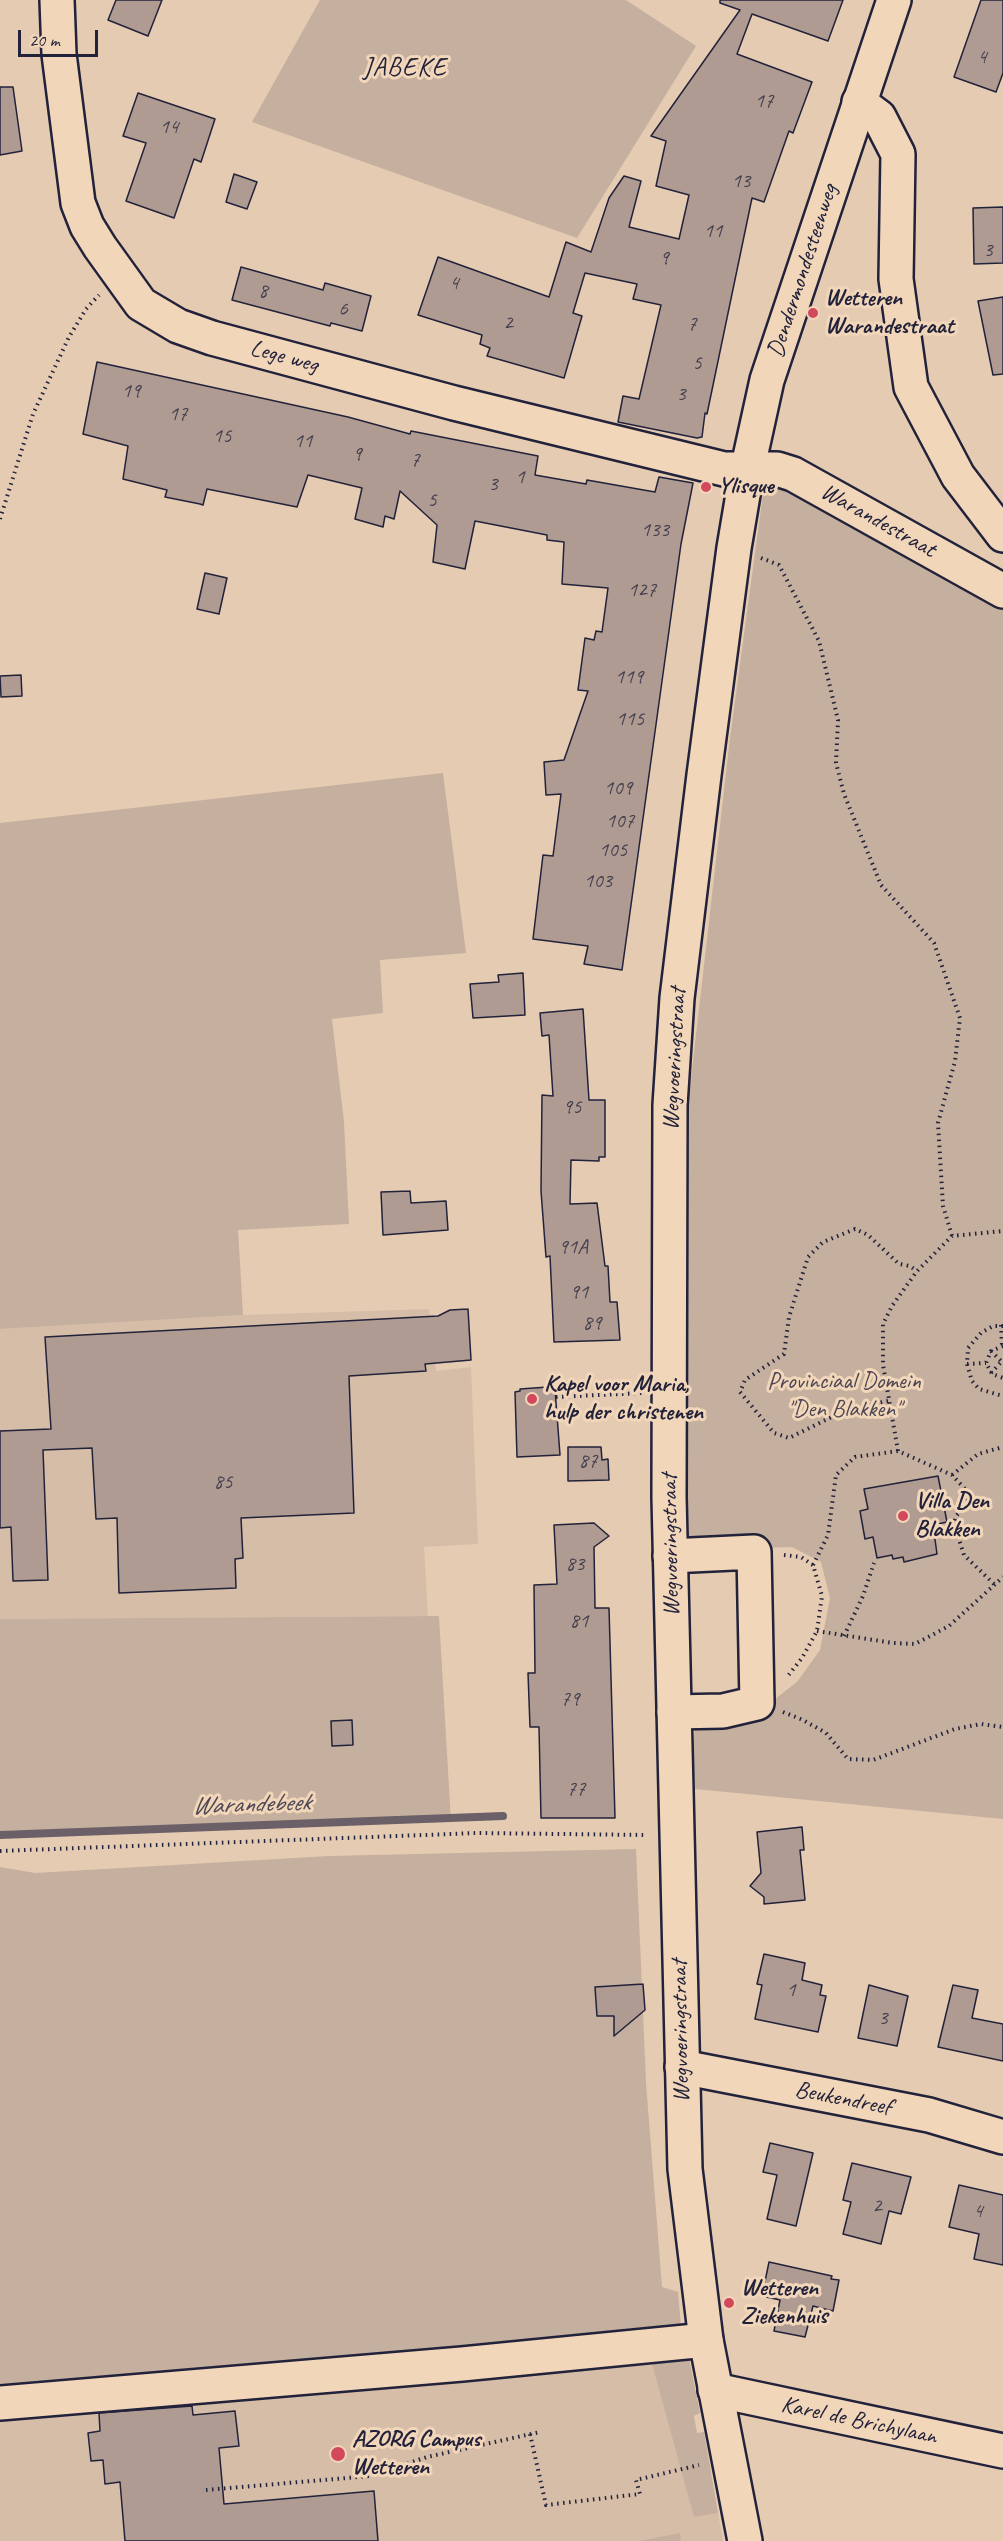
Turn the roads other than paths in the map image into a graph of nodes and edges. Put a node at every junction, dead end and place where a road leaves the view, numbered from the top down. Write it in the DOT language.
graph roads {
  1 [pos="57,0"];
  2 [pos="894,0"];
  3 [pos="859,102"];
  4 [pos="747,471"];
  5 [pos="1003,535"];
  6 [pos="735,548"];
  7 [pos="1003,591"];
  8 [pos="670,1556"];
  9 [pos="674,1712"];
  10 [pos="682,2067"];
  11 [pos="1003,2137"];
  12 [pos="706,2340"];
  13 [pos="715,2390"];
  14 [pos="0,2403"];
  15 [pos="1003,2451"];
  16 [pos="745,2541"];
  1 -- 4 [label="main road, Lege weg"];
  2 -- 3 [label="main road, Dendermondesteenweg"];
  3 -- 4 [label="main road, Dendermondesteenweg"];
  3 -- 5 [label="main road"];
  4 -- 6 [label="main road, Dendermondesteenweg"];
  4 -- 7 [label="main road, Warandestraat"];
  6 -- 8 [label="main road, Wegvoeringstraat"];
  8 -- 9 [label="main road, Wegvoeringstraat"];
  8 -- 9 [label="main road"];
  9 -- 10 [label="main road, Wegvoeringstraat"];
  10 -- 11 [label="main road, Beukendreef"];
  10 -- 12 [label="main road, Wegvoeringstraat"];
  12 -- 13 [label="main road, Wegvoeringstraat"];
  12 -- 14 [label="main road"];
  13 -- 15 [label="main road, Karel de Brichylaan"];
  13 -- 16 [label="main road, Wegvoeringstraat"];
}
